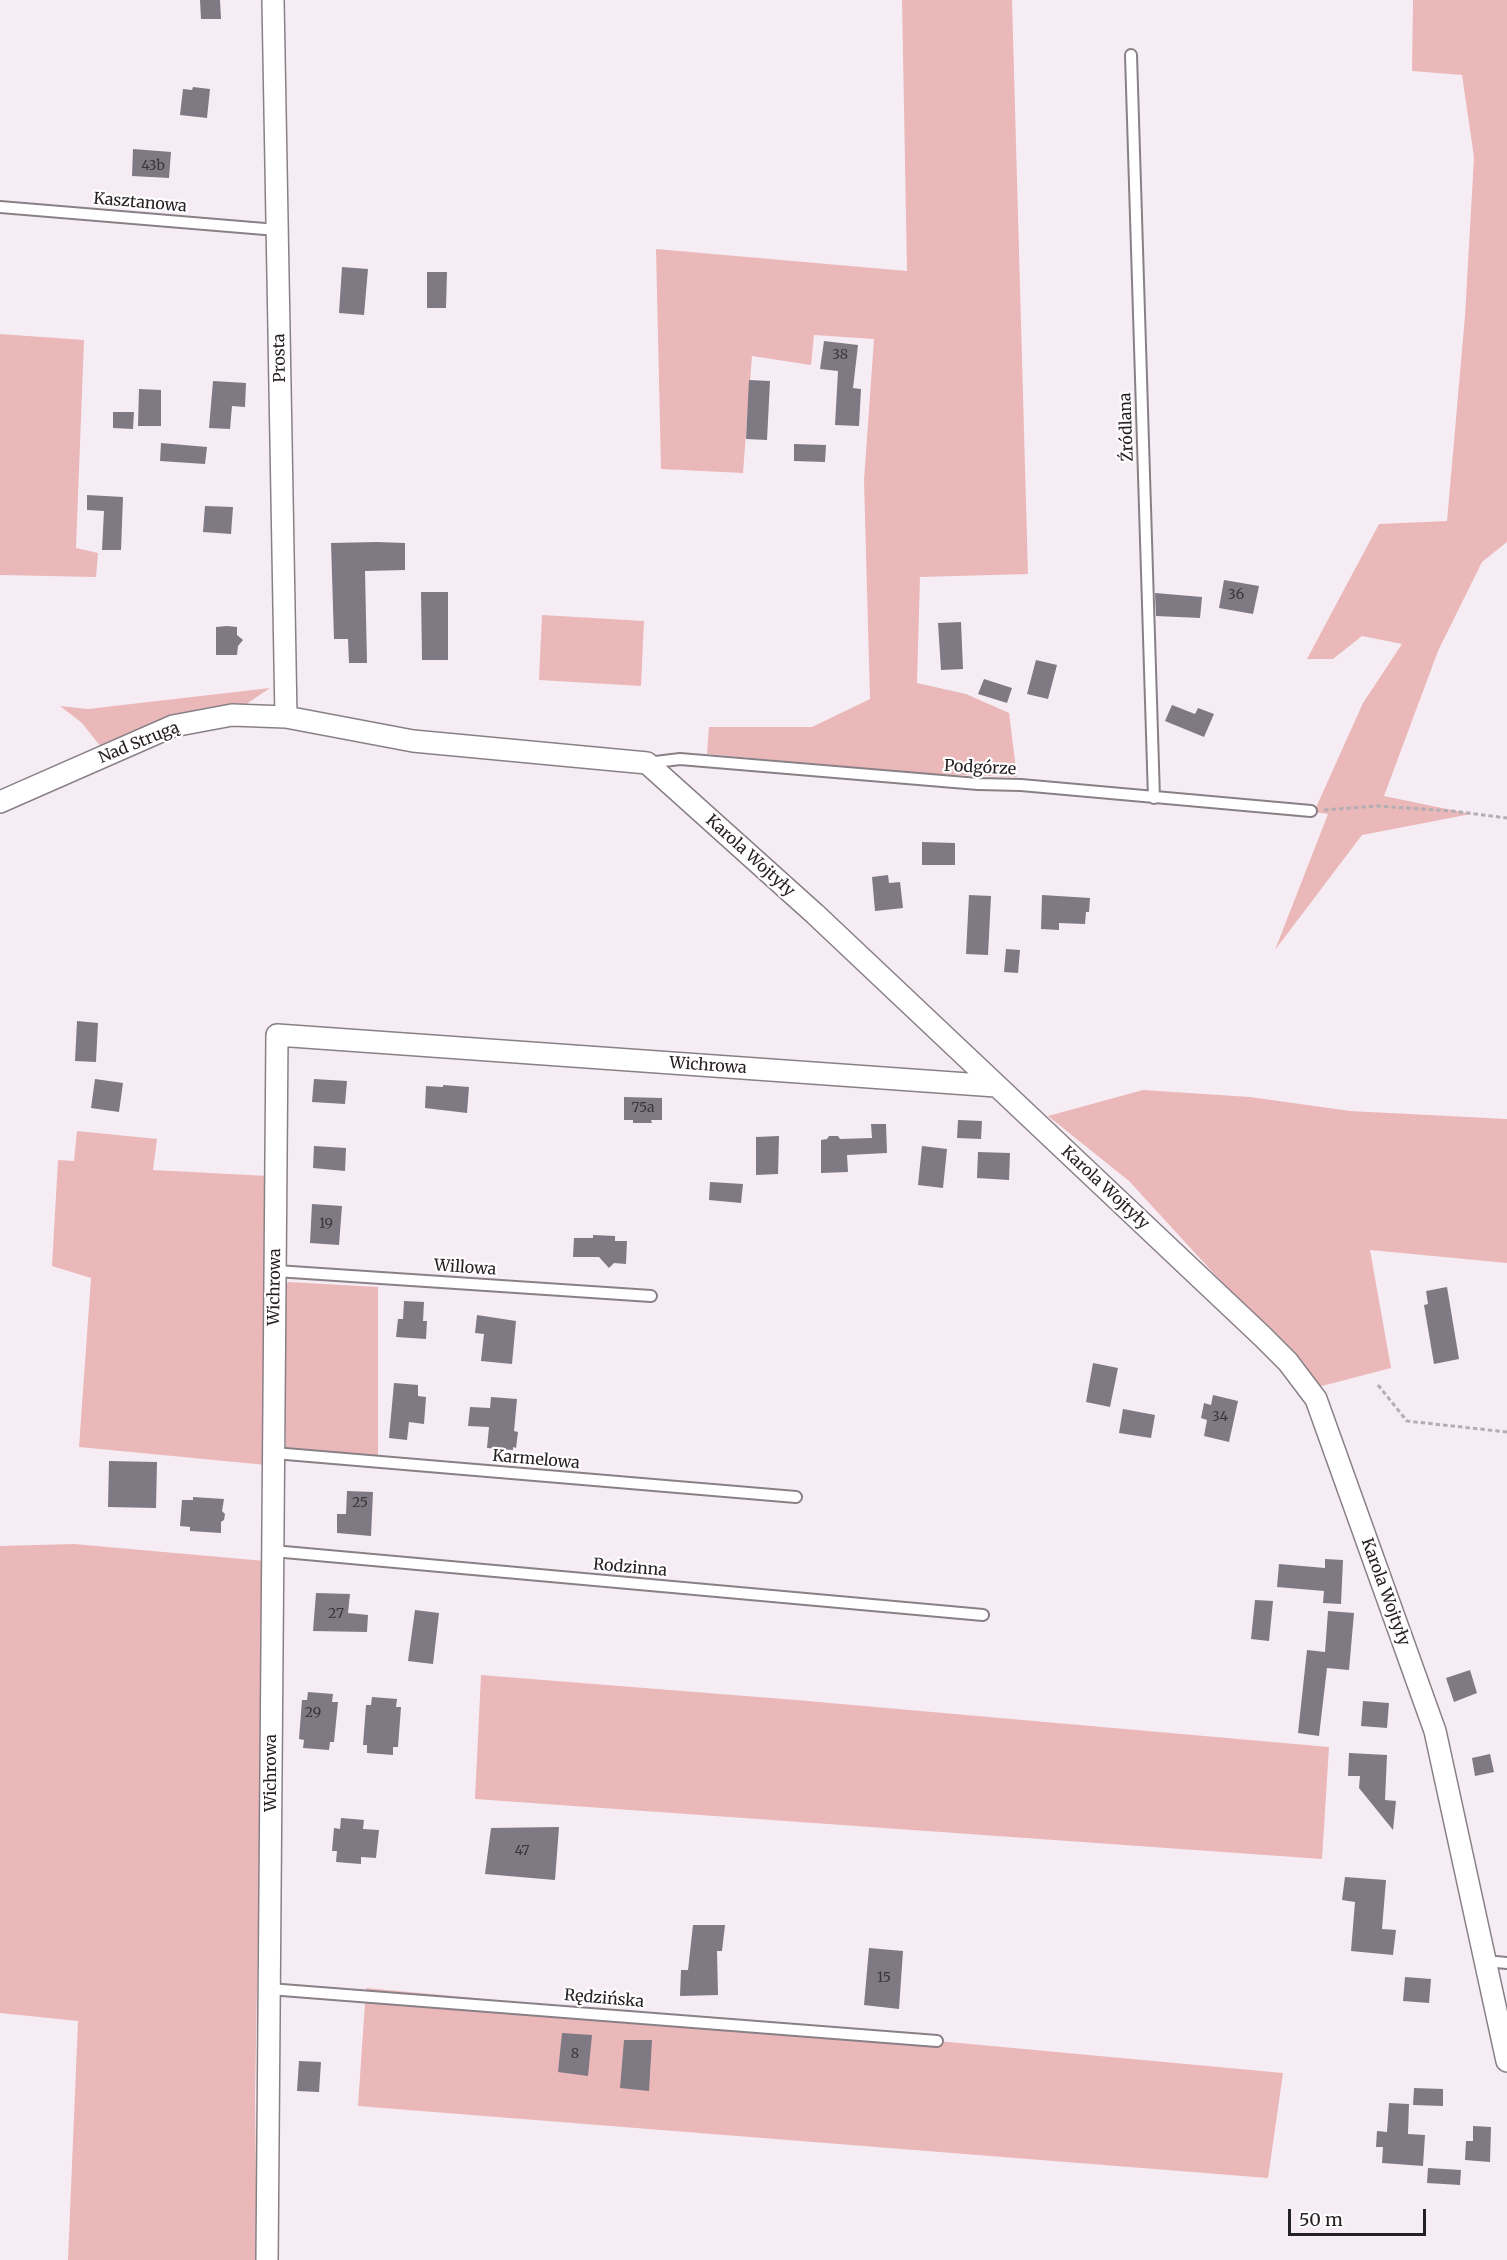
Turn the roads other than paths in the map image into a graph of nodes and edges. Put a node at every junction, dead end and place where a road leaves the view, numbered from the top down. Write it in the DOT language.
graph roads {
  1 [pos="273,0"];
  2 [pos="1131,55"];
  3 [pos="0,207"];
  4 [pos="277,230"];
  5 [pos="286,717"];
  6 [pos="647,763"];
  7 [pos="1154,798"];
  8 [pos="0,802"];
  9 [pos="1311,811"];
  10 [pos="996,1086"];
  11 [pos="276,1271"];
  12 [pos="651,1296"];
  13 [pos="274,1453"];
  14 [pos="796,1497"];
  15 [pos="273,1551"];
  16 [pos="983,1616"];
  17 [pos="1485,1961"];
  18 [pos="1507,1963"];
  19 [pos="269,1989"];
  20 [pos="937,2041"];
  21 [pos="1507,2061"];
  22 [pos="267,2260"];
  1 -- 4 [label="street, Prosta"];
  2 -- 7 [label="lane, Źródlana"];
  3 -- 4 [label="lane, Kasztanowa"];
  4 -- 5 [label="street, Prosta"];
  5 -- 6 [label="street"];
  5 -- 8 [label="street, Nad Strugą"];
  6 -- 7 [label="lane, Podgórze"];
  6 -- 10 [label="street, Karola Wojtyły"];
  7 -- 9 [label="lane, Podgórze"];
  10 -- 11 [label="street, Wichrowa"];
  10 -- 17 [label="street, Karola Wojtyły"];
  11 -- 12 [label="lane, Willowa"];
  11 -- 13 [label="street, Wichrowa"];
  13 -- 14 [label="lane, Karmelowa"];
  13 -- 15 [label="street, Wichrowa"];
  15 -- 16 [label="lane, Rodzinna"];
  15 -- 19 [label="street, Wichrowa"];
  17 -- 18 [label="lane"];
  17 -- 21 [label="street, Karola Wojtyły"];
  19 -- 20 [label="lane, Rędzińska"];
  19 -- 22 [label="street, Wichrowa"];
}
